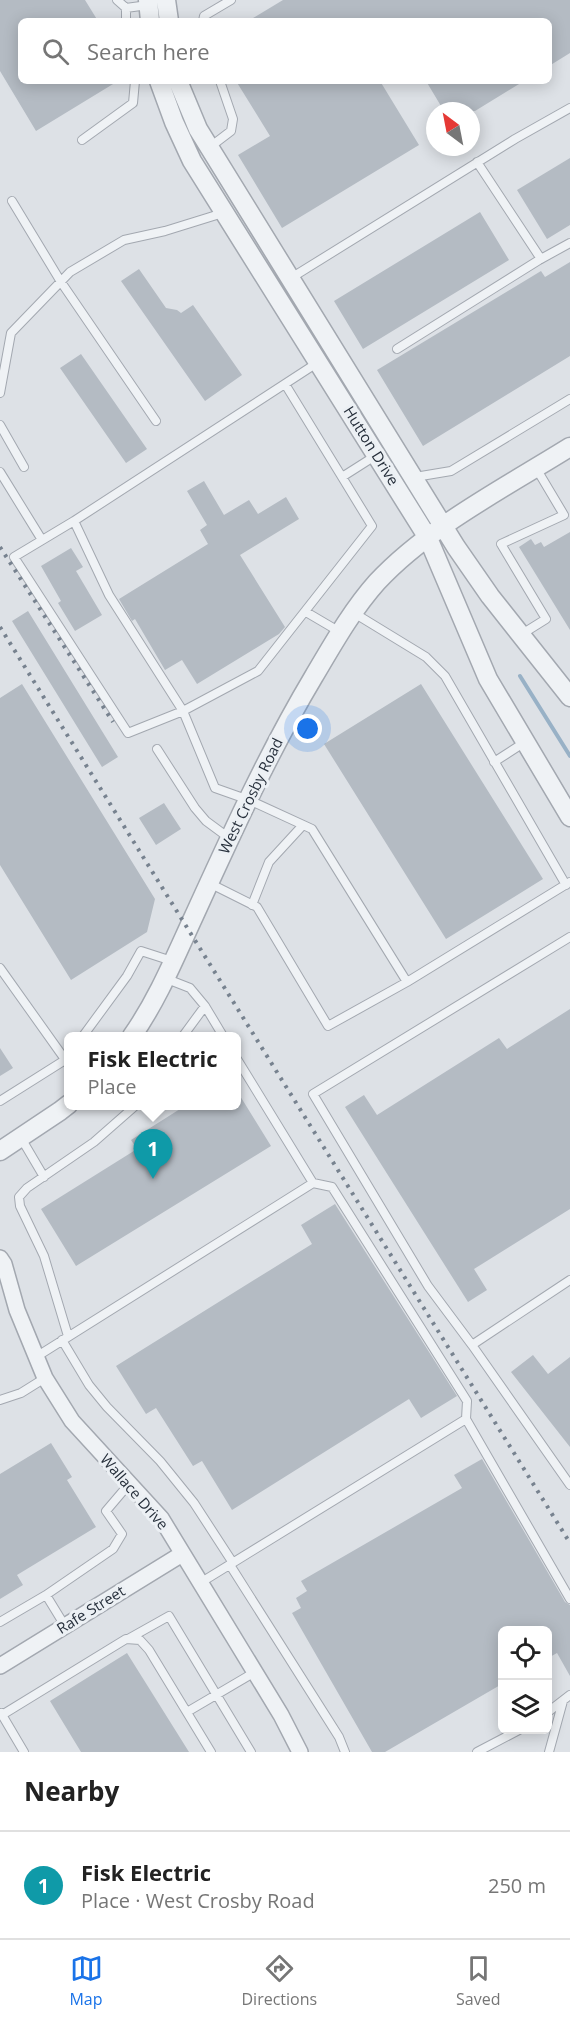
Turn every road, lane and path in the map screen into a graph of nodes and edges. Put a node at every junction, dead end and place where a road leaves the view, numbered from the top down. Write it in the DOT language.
graph roads {
  1 [pos="117,0"];
  2 [pos="212,0"];
  3 [pos="231,0"];
  4 [pos="160,7"];
  5 [pos="126,8"];
  6 [pos="218,8"];
  7 [pos="126,18"];
  8 [pos="203,18"];
  9 [pos="135,84"];
  10 [pos="160,84"];
  11 [pos="179,84"];
  12 [pos="221,84"];
  13 [pos="570,108"];
  14 [pos="82,140"];
  15 [pos="210,147"];
  16 [pos="477,162"];
  17 [pos="12,201"];
  18 [pos="243,201"];
  19 [pos="225,212"];
  20 [pos="570,243"];
  21 [pos="541,259"];
  22 [pos="291,278"];
  23 [pos="61,282"];
  24 [pos="397,349"];
  25 [pos="336,351"];
  26 [pos="318,363"];
  27 [pos="285,384"];
  28 [pos="0,393"];
  29 [pos="570,399"];
  30 [pos="156,421"];
  31 [pos="0,425"];
  32 [pos="570,447"];
  33 [pos="376,455"];
  34 [pos="24,467"];
  35 [pos="536,468"];
  36 [pos="0,472"];
  37 [pos="342,477"];
  38 [pos="414,478"];
  39 [pos="567,513"];
  40 [pos="74,521"];
  41 [pos="443,526"];
  42 [pos="428,538"];
  43 [pos="42,540"];
  44 [pos="306,612"];
  45 [pos="354,613"];
  46 [pos="340,632"];
  47 [pos="522,634"];
  48 [pos="570,697"];
  49 [pos="183,711"];
  50 [pos="525,742"];
  51 [pos="157,749"];
  52 [pos="494,762"];
  53 [pos="249,800"];
  54 [pos="570,817"];
  55 [pos="303,825"];
  56 [pos="230,838"];
  57 [pos="209,883"];
  58 [pos="568,883"];
  59 [pos="252,905"];
  60 [pos="570,937"];
  61 [pos="0,968"];
  62 [pos="170,970"];
  63 [pos="407,982"];
  64 [pos="205,1006"];
  65 [pos="86,1032"];
  66 [pos="135,1032"];
  67 [pos="186,1032"];
  68 [pos="221,1032"];
  69 [pos="64,1055"];
  70 [pos="64,1062"];
  71 [pos="241,1066"];
  72 [pos="0,1101"];
  73 [pos="64,1108"];
  74 [pos="130,1110"];
  75 [pos="21,1138"];
  76 [pos="0,1151"];
  77 [pos="44,1177"];
  78 [pos="313,1183"];
  79 [pos="0,1258"];
  80 [pos="570,1280"];
  81 [pos="65,1338"];
  82 [pos="472,1345"];
  83 [pos="36,1356"];
  84 [pos="45,1378"];
  85 [pos="0,1400"];
  86 [pos="466,1419"];
  87 [pos="129,1484"];
  88 [pos="570,1485"];
  89 [pos="182,1554"];
  90 [pos="232,1564"];
  91 [pos="200,1583"];
  92 [pos="46,1595"];
  93 [pos="570,1599"];
  94 [pos="0,1622"];
  95 [pos="65,1626"];
  96 [pos="126,1639"];
  97 [pos="0,1666"];
  98 [pos="255,1672"];
  99 [pos="216,1695"];
  100 [pos="567,1698"];
  101 [pos="552,1709"];
  102 [pos="187,1712"];
  103 [pos="1,1714"];
  104 [pos="511,1734"];
  105 [pos="24,1752"];
  106 [pos="211,1752"];
  107 [pos="251,1752"];
  108 [pos="300,1752"];
  109 [pos="345,1752"];
  110 [pos="477,1752"];
  111 [pos="549,1752"];
  1 -- 5 [label="lane"];
  2 -- 6 [label="lane"];
  3 -- 6 [label="lane"];
  4 -- 5 [label="lane"];
  5 -- 7 [label="lane"];
  6 -- 8 [label="lane"];
  9 -- 14 [label="lane"];
  10 -- 19 [label="street, Hutton Drive"];
  11 -- 15 [label="street, Hutton Drive"];
  12 -- 15 [label="lane"];
  13 -- 16 [label="lane"];
  15 -- 18 [label="street, Hutton Drive"];
  16 -- 21 [label="lane"];
  16 -- 22 [label="lane"];
  17 -- 23 [label="lane"];
  18 -- 19 [label="street"];
  18 -- 22 [label="street, Hutton Drive"];
  19 -- 23 [label="lane"];
  19 -- 26 [label="street, Hutton Drive"];
  20 -- 21 [label="lane"];
  21 -- 24 [label="lane"];
  22 -- 25 [label="street, Hutton Drive"];
  23 -- 28 [label="lane"];
  23 -- 30 [label="lane"];
  25 -- 26 [label="street"];
  25 -- 38 [label="street, Hutton Drive"];
  26 -- 27 [label="lane"];
  26 -- 33 [label="street, Hutton Drive"];
  27 -- 37 [label="lane"];
  27 -- 40 [label="lane"];
  29 -- 38 [label="lane"];
  31 -- 34 [label="lane"];
  32 -- 35 [label="street, West Crosby Road"];
  33 -- 37 [label="lane"];
  33 -- 42 [label="street, Hutton Drive"];
  35 -- 39 [label="lane"];
  35 -- 41 [label="street, West Crosby Road"];
  36 -- 43 [label="lane"];
  37 -- 44 [label="lane"];
  38 -- 41 [label="street, Hutton Drive"];
  39 -- 47 [label="lane"];
  40 -- 43 [label="lane"];
  40 -- 49 [label="lane"];
  41 -- 42 [label="street, West Crosby Road"];
  41 -- 47 [label="street, Hutton Drive"];
  42 -- 45 [label="street, West Crosby Road"];
  42 -- 50 [label="street, Hutton Drive"];
  43 -- 49 [label="lane"];
  44 -- 46 [label="lane"];
  44 -- 49 [label="lane"];
  45 -- 46 [label="street, West Crosby Road"];
  45 -- 52 [label="lane"];
  46 -- 53 [label="street, West Crosby Road"];
  47 -- 48 [label="street, Hutton Drive"];
  49 -- 53 [label="lane"];
  50 -- 52 [label="lane"];
  50 -- 54 [label="street, Hutton Drive"];
  51 -- 56 [label="lane"];
  52 -- 58 [label="lane"];
  53 -- 55 [label="lane"];
  53 -- 56 [label="street, West Crosby Road"];
  55 -- 59 [label="lane"];
  55 -- 63 [label="lane"];
  56 -- 57 [label="street, West Crosby Road"];
  57 -- 59 [label="lane"];
  57 -- 62 [label="street, West Crosby Road"];
  58 -- 63 [label="lane"];
  59 -- 63 [label="lane"];
  60 -- 82 [label="lane"];
  61 -- 69 [label="lane"];
  62 -- 64 [label="lane"];
  62 -- 65 [label="lane"];
  62 -- 66 [label="street, West Crosby Road"];
  64 -- 67 [label="lane"];
  64 -- 68 [label="lane"];
  70 -- 72 [label="lane"];
  71 -- 78 [label="lane"];
  73 -- 75 [label="street"];
  74 -- 77 [label="lane"];
  75 -- 76 [label="street"];
  75 -- 77 [label="lane"];
  77 -- 81 [label="lane"];
  78 -- 81 [label="lane"];
  78 -- 86 [label="lane"];
  79 -- 83 [label="street, Wallace Drive"];
  80 -- 82 [label="lane"];
  81 -- 83 [label="lane"];
  81 -- 90 [label="lane"];
  82 -- 88 [label="lane"];
  83 -- 84 [label="street, Wallace Drive"];
  84 -- 85 [label="lane"];
  84 -- 87 [label="street, Wallace Drive"];
  86 -- 90 [label="lane"];
  86 -- 93 [label="lane"];
  87 -- 89 [label="street, Wallace Drive"];
  87 -- 92 [label="lane"];
  89 -- 91 [label="street, Wallace Drive"];
  89 -- 95 [label="street, Rafe Street"];
  90 -- 91 [label="lane"];
  90 -- 109 [label="lane"];
  91 -- 98 [label="street, Wallace Drive"];
  92 -- 94 [label="lane"];
  92 -- 95 [label="lane"];
  95 -- 97 [label="street, Rafe Street"];
  96 -- 99 [label="lane"];
  96 -- 102 [label="lane"];
  96 -- 103 [label="lane"];
  98 -- 99 [label="lane"];
  98 -- 108 [label="street, Wallace Drive"];
  99 -- 102 [label="lane"];
  99 -- 107 [label="lane"];
  100 -- 101 [label="lane"];
  100 -- 111 [label="lane"];
  102 -- 106 [label="lane"];
  103 -- 105 [label="lane"];
  104 -- 110 [label="lane"];
}
